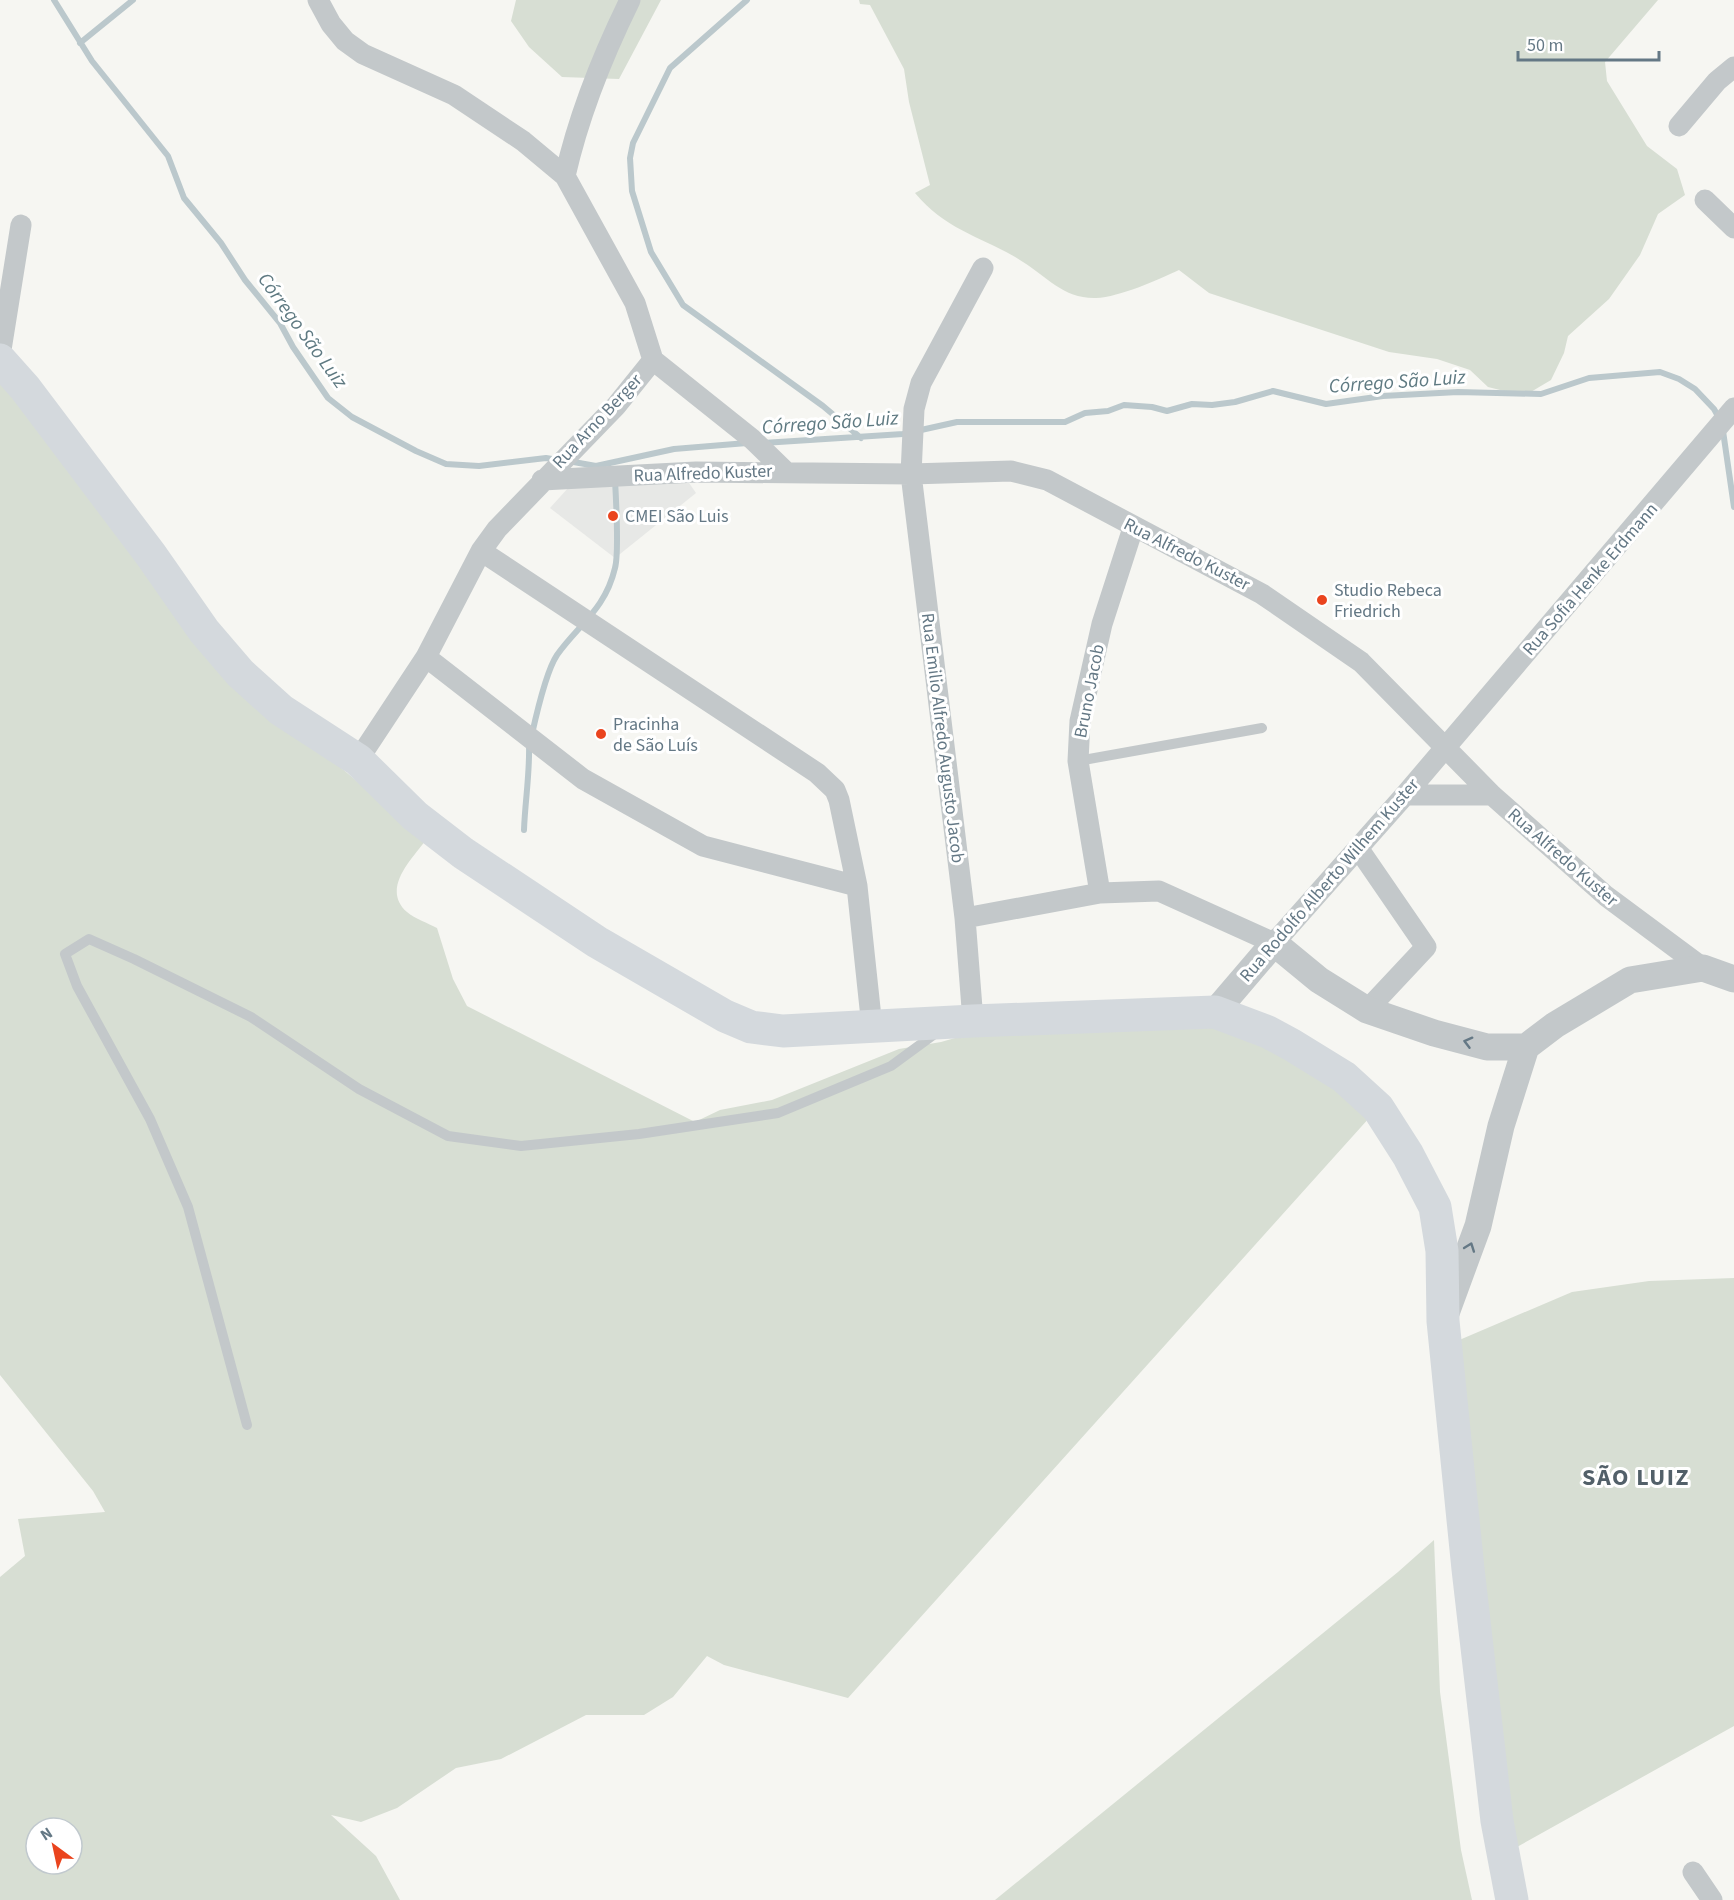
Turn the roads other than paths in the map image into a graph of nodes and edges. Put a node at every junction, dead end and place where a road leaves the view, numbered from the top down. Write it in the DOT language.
graph roads {
  1 [pos="318,0"];
  2 [pos="630,0"];
  3 [pos="1734,67"];
  4 [pos="1679,126"];
  5 [pos="565,176"];
  6 [pos="1705,200"];
  7 [pos="21,225"];
  8 [pos="1734,228"];
  9 [pos="983,268"];
  10 [pos="0,358"];
  11 [pos="653,360"];
  12 [pos="1734,408"];
  13 [pos="911,465"];
  14 [pos="786,471"];
  15 [pos="542,480"];
  16 [pos="1133,528"];
  17 [pos="481,551"];
  18 [pos="426,657"];
  19 [pos="1262,728"];
  20 [pos="1444,748"];
  21 [pos="358,760"];
  22 [pos="1078,761"];
  23 [pos="1405,795"];
  24 [pos="1492,795"];
  25 [pos="1358,848"];
  26 [pos="857,886"];
  27 [pos="1100,893"];
  28 [pos="965,918"];
  29 [pos="1274,943"];
  30 [pos="1702,968"];
  31 [pos="1734,979"];
  32 [pos="1367,1010"];
  33 [pos="1215,1012"];
  34 [pos="962,1021"];
  35 [pos="872,1027"];
  36 [pos="1526,1047"];
  37 [pos="1443,1321"];
  38 [pos="247,1425"];
  39 [pos="1693,1872"];
  40 [pos="1512,1900"];
  41 [pos="1712,1900"];
  1 -- 5 [label="street, Rua Arno Berger"];
  2 -- 5 [label="street"];
  3 -- 4 [label="street"];
  5 -- 11 [label="street, Rua Arno Berger"];
  6 -- 8 [label="street"];
  7 -- 10 [label="street"];
  9 -- 13 [label="street, Rua Emilio Alfredo Augusto Jacob"];
  10 -- 21 [label="main road"];
  11 -- 14 [label="street"];
  11 -- 15 [label="street, Rua Arno Berger"];
  12 -- 20 [label="street, Rua Sofia Henke Erdmann"];
  13 -- 14 [label="street, Rua Alfredo Kuster"];
  13 -- 16 [label="street, Rua Alfredo Kuster"];
  13 -- 28 [label="street, Rua Emilio Alfredo Augusto Jacob"];
  14 -- 15 [label="street, Rua Alfredo Kuster"];
  15 -- 17 [label="street, Rua Arno Berger"];
  16 -- 20 [label="street, Rua Alfredo Kuster"];
  16 -- 22 [label="street, Bruno Jacob"];
  17 -- 18 [label="street, Rua Arno Berger"];
  17 -- 26 [label="street"];
  18 -- 21 [label="street, Rua Arno Berger"];
  18 -- 26 [label="street"];
  19 -- 22 [label="lane"];
  20 -- 23 [label="street, Rua Rodolfo Alberto Wilhem Kuster"];
  20 -- 24 [label="street, Rua Alfredo Kuster"];
  21 -- 35 [label="main road"];
  22 -- 27 [label="street, Bruno Jacob"];
  23 -- 24 [label="street"];
  23 -- 25 [label="street, Rua Rodolfo Alberto Wilhem Kuster"];
  24 -- 30 [label="street, Rua Alfredo Kuster"];
  25 -- 29 [label="street, Rua Rodolfo Alberto Wilhem Kuster"];
  25 -- 32 [label="street"];
  26 -- 35 [label="street"];
  27 -- 28 [label="street"];
  27 -- 29 [label="street"];
  28 -- 34 [label="street, Rua Emilio Alfredo Augusto Jacob"];
  29 -- 32 [label="street"];
  29 -- 33 [label="street, Rua Rodolfo Alberto Wilhem Kuster"];
  30 -- 31 [label="street"];
  30 -- 36 [label="street"];
  36 -- 32 [label="street, one-way"];
  33 -- 34 [label="main road"];
  33 -- 37 [label="main road"];
  34 -- 35 [label="main road"];
  34 -- 38 [label="lane"];
  37 -- 36 [label="street, one-way"];
  37 -- 40 [label="main road"];
  39 -- 41 [label="street"];
}
